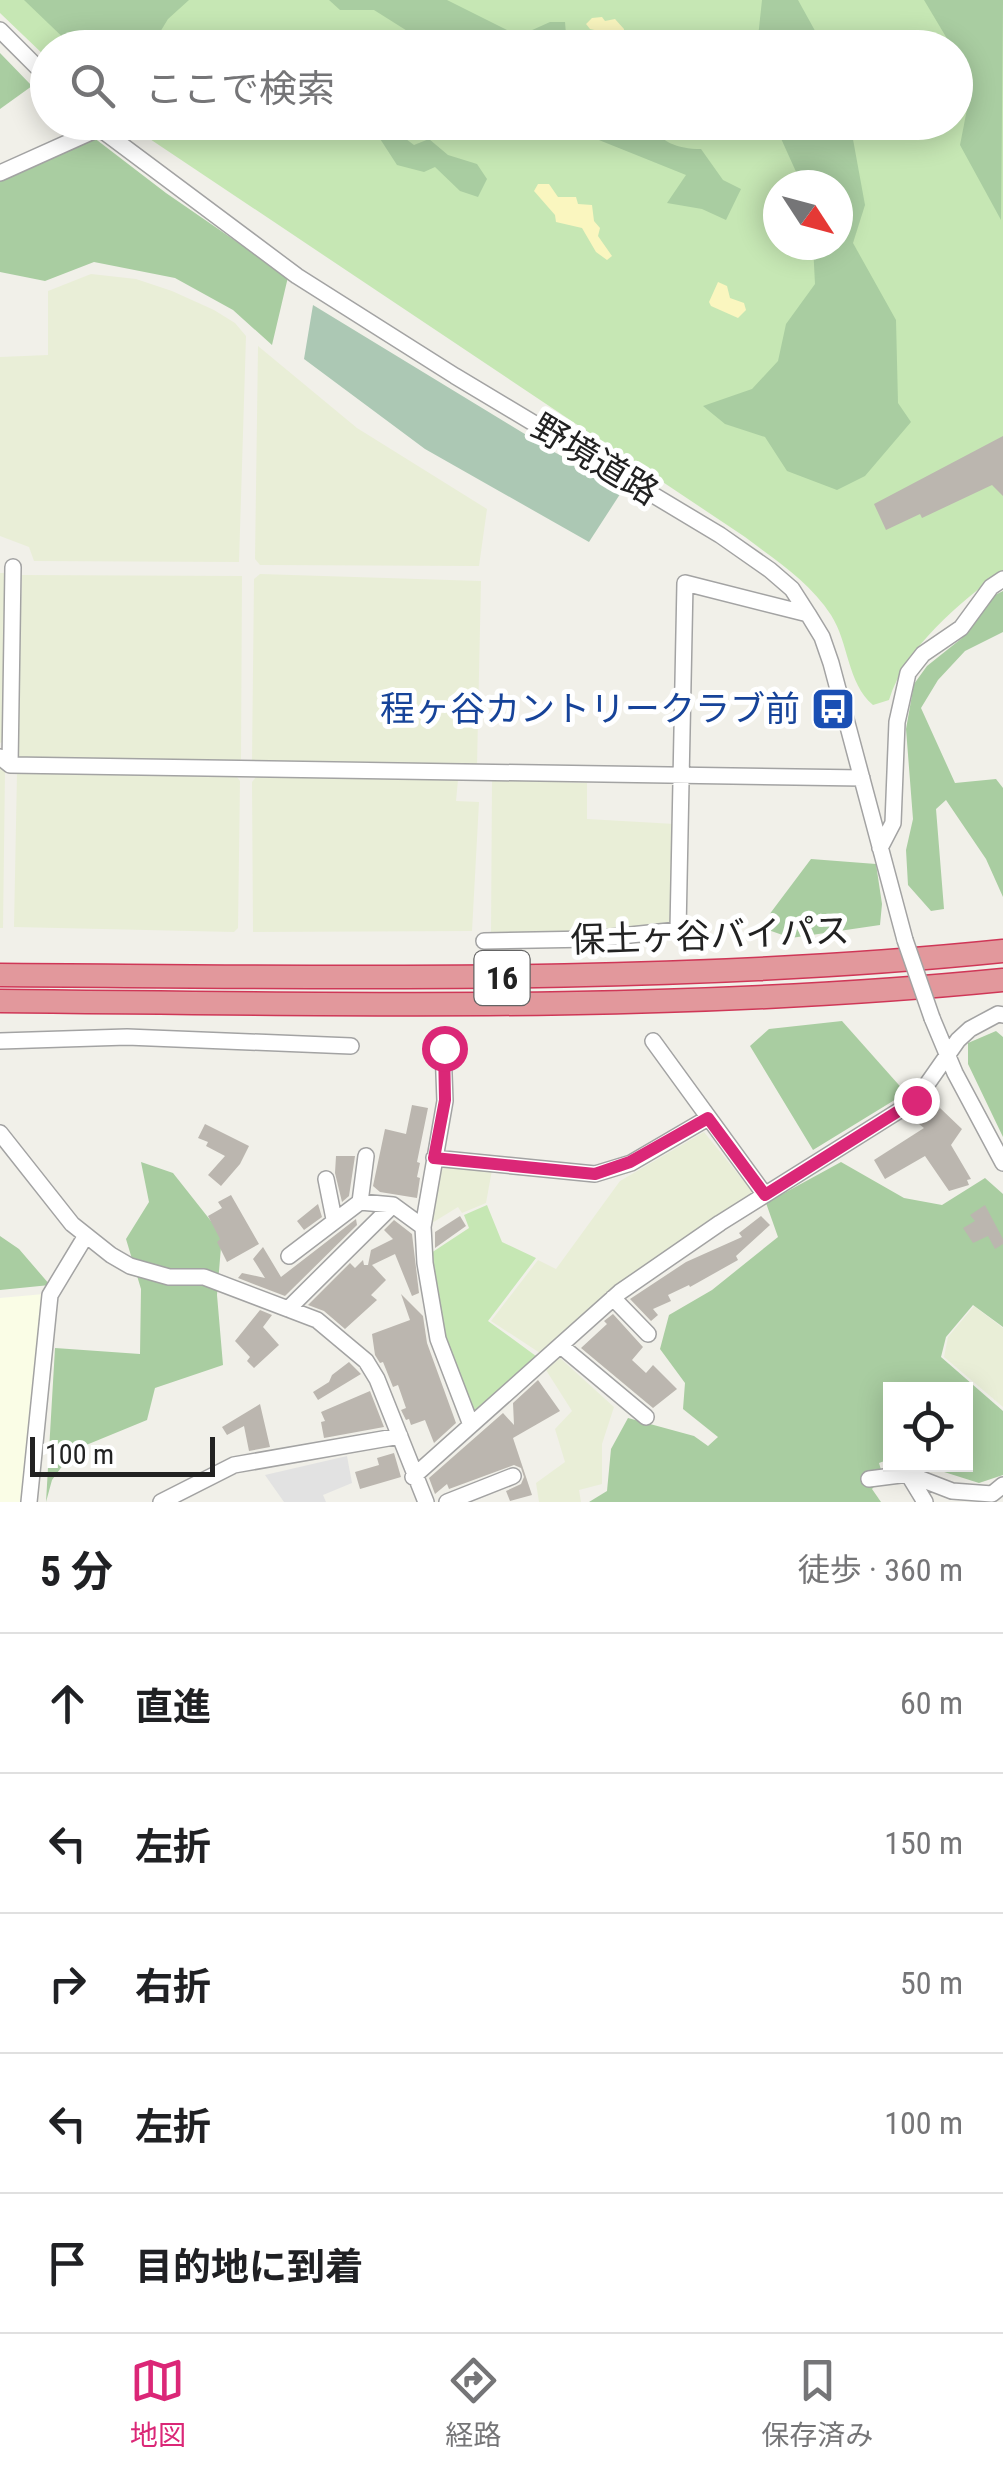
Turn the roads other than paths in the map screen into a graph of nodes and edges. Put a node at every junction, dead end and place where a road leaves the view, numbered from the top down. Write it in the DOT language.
graph roads {
  1 [pos="0,30"];
  2 [pos="30,60"];
  3 [pos="66,140"];
  4 [pos="113,140"];
  5 [pos="0,173"];
  6 [pos="13,567"];
  7 [pos="1003,579"];
  8 [pos="808,614"];
  9 [pos="5,761"];
  10 [pos="682,777"];
  11 [pos="862,778"];
  12 [pos="880,848"];
  13 [pos="484,941"];
  14 [pos="1003,951"];
  15 [pos="0,974"];
  16 [pos="1003,980"];
  17 [pos="0,1001"];
  18 [pos="1003,1015"];
  19 [pos="0,1041"];
  20 [pos="653,1041"];
  21 [pos="351,1046"];
  22 [pos="444,1048"];
  23 [pos="948,1054"];
  24 [pos="708,1118"];
  25 [pos="0,1132"];
  26 [pos="366,1156"];
  27 [pos="434,1158"];
  28 [pos="1003,1163"];
  29 [pos="326,1180"];
  30 [pos="765,1195"];
  31 [pos="360,1202"];
  32 [pos="393,1205"];
  33 [pos="334,1219"];
  34 [pos="423,1228"];
  35 [pos="85,1237"];
  36 [pos="289,1256"];
  37 [pos="614,1298"];
  38 [pos="288,1309"];
  39 [pos="648,1334"];
  40 [pos="562,1346"];
  41 [pos="646,1417"];
  42 [pos="471,1425"];
  43 [pos="400,1436"];
  44 [pos="908,1474"];
  45 [pos="513,1476"];
  46 [pos="413,1477"];
  47 [pos="869,1480"];
  48 [pos="1003,1485"];
  49 [pos="419,1500"];
  50 [pos="29,1502"];
  51 [pos="161,1502"];
  52 [pos="447,1502"];
  53 [pos="925,1502"];
  1 -- 2 [label="street"];
  3 -- 5 [label="street"];
  4 -- 8 [label="street, 野境道路"];
  6 -- 9 [label="street"];
  7 -- 12 [label="street"];
  8 -- 10 [label="street"];
  8 -- 11 [label="street, 野境道路"];
  9 -- 10 [label="street"];
  10 -- 11 [label="street"];
  10 -- 13 [label="street"];
  11 -- 12 [label="street, 野境道路"];
  12 -- 23 [label="street, 野境道路, bridge"];
  14 -- 15 [label="highway, 保土ヶ谷バイパス / 16"];
  16 -- 17 [label="highway, 保土ヶ谷バイパス / 16"];
  18 -- 23 [label="street"];
  19 -- 21 [label="street"];
  20 -- 24 [label="street"];
  22 -- 27 [label="street"];
  23 -- 28 [label="street"];
  23 -- 30 [label="street"];
  24 -- 27 [label="street"];
  24 -- 30 [label="street"];
  25 -- 35 [label="street"];
  26 -- 31 [label="street"];
  27 -- 34 [label="street"];
  29 -- 33 [label="street"];
  30 -- 37 [label="street"];
  31 -- 32 [label="street"];
  31 -- 33 [label="street"];
  32 -- 34 [label="street"];
  32 -- 38 [label="street"];
  33 -- 36 [label="street"];
  34 -- 42 [label="street"];
  35 -- 38 [label="street"];
  35 -- 50 [label="street"];
  37 -- 39 [label="street"];
  37 -- 40 [label="street"];
  38 -- 43 [label="street"];
  40 -- 41 [label="street"];
  40 -- 42 [label="street"];
  42 -- 46 [label="street"];
  43 -- 46 [label="street"];
  43 -- 51 [label="street"];
  44 -- 47 [label="street"];
  44 -- 48 [label="street"];
  44 -- 53 [label="street"];
  45 -- 52 [label="street"];
  46 -- 49 [label="street"];
}
